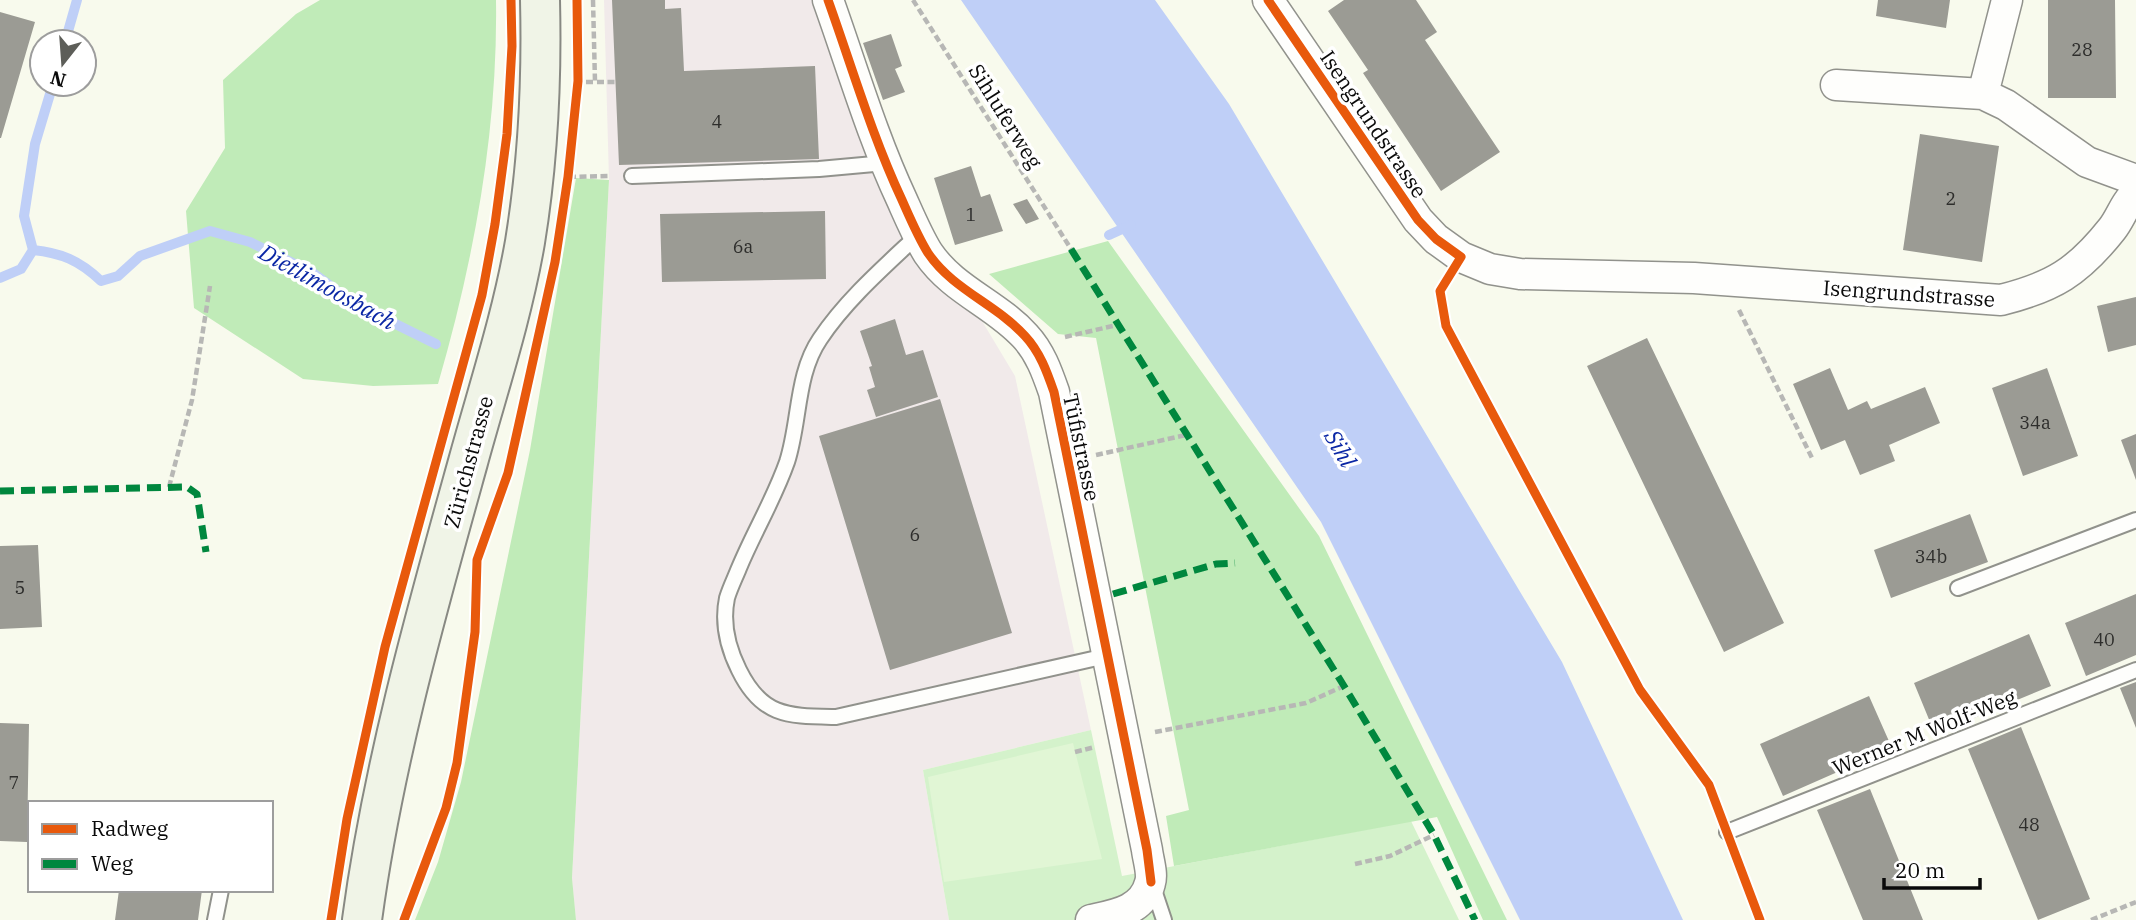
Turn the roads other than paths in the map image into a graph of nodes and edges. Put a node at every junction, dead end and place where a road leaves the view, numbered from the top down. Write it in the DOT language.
graph roads {
  1 [pos="540,0"];
  2 [pos="828,0"];
  3 [pos="1268,0"];
  4 [pos="2007,0"];
  5 [pos="1836,86"];
  6 [pos="1983,94"];
  7 [pos="885,163"];
  8 [pos="632,176"];
  9 [pos="2136,180"];
  10 [pos="2136,194"];
  11 [pos="918,235"];
  12 [pos="2136,520"];
  13 [pos="1958,588"];
  14 [pos="1107,656"];
  15 [pos="2136,670"];
  16 [pos="1727,832"];
  17 [pos="1151,882"];
  18 [pos="221,892"];
  19 [pos="215,920"];
  20 [pos="362,920"];
  21 [pos="1091,920"];
  22 [pos="1164,920"];
  1 -- 20 [label="main road, Zürichstrasse"];
  2 -- 7 [label="street, Tüfistrasse"];
  3 -- 10 [label="street, Isengrundstrasse"];
  4 -- 6 [label="street"];
  5 -- 6 [label="street"];
  6 -- 9 [label="street"];
  7 -- 8 [label="lane"];
  7 -- 11 [label="street, Tüfistrasse"];
  11 -- 14 [label="street, Tüfistrasse"];
  11 -- 14 [label="lane"];
  12 -- 13 [label="lane"];
  14 -- 17 [label="street, Tüfistrasse"];
  15 -- 16 [label="lane, Werner M Wolf-Weg"];
  17 -- 21 [label="street"];
  17 -- 22 [label="lane"];
  18 -- 19 [label="lane"];
}
